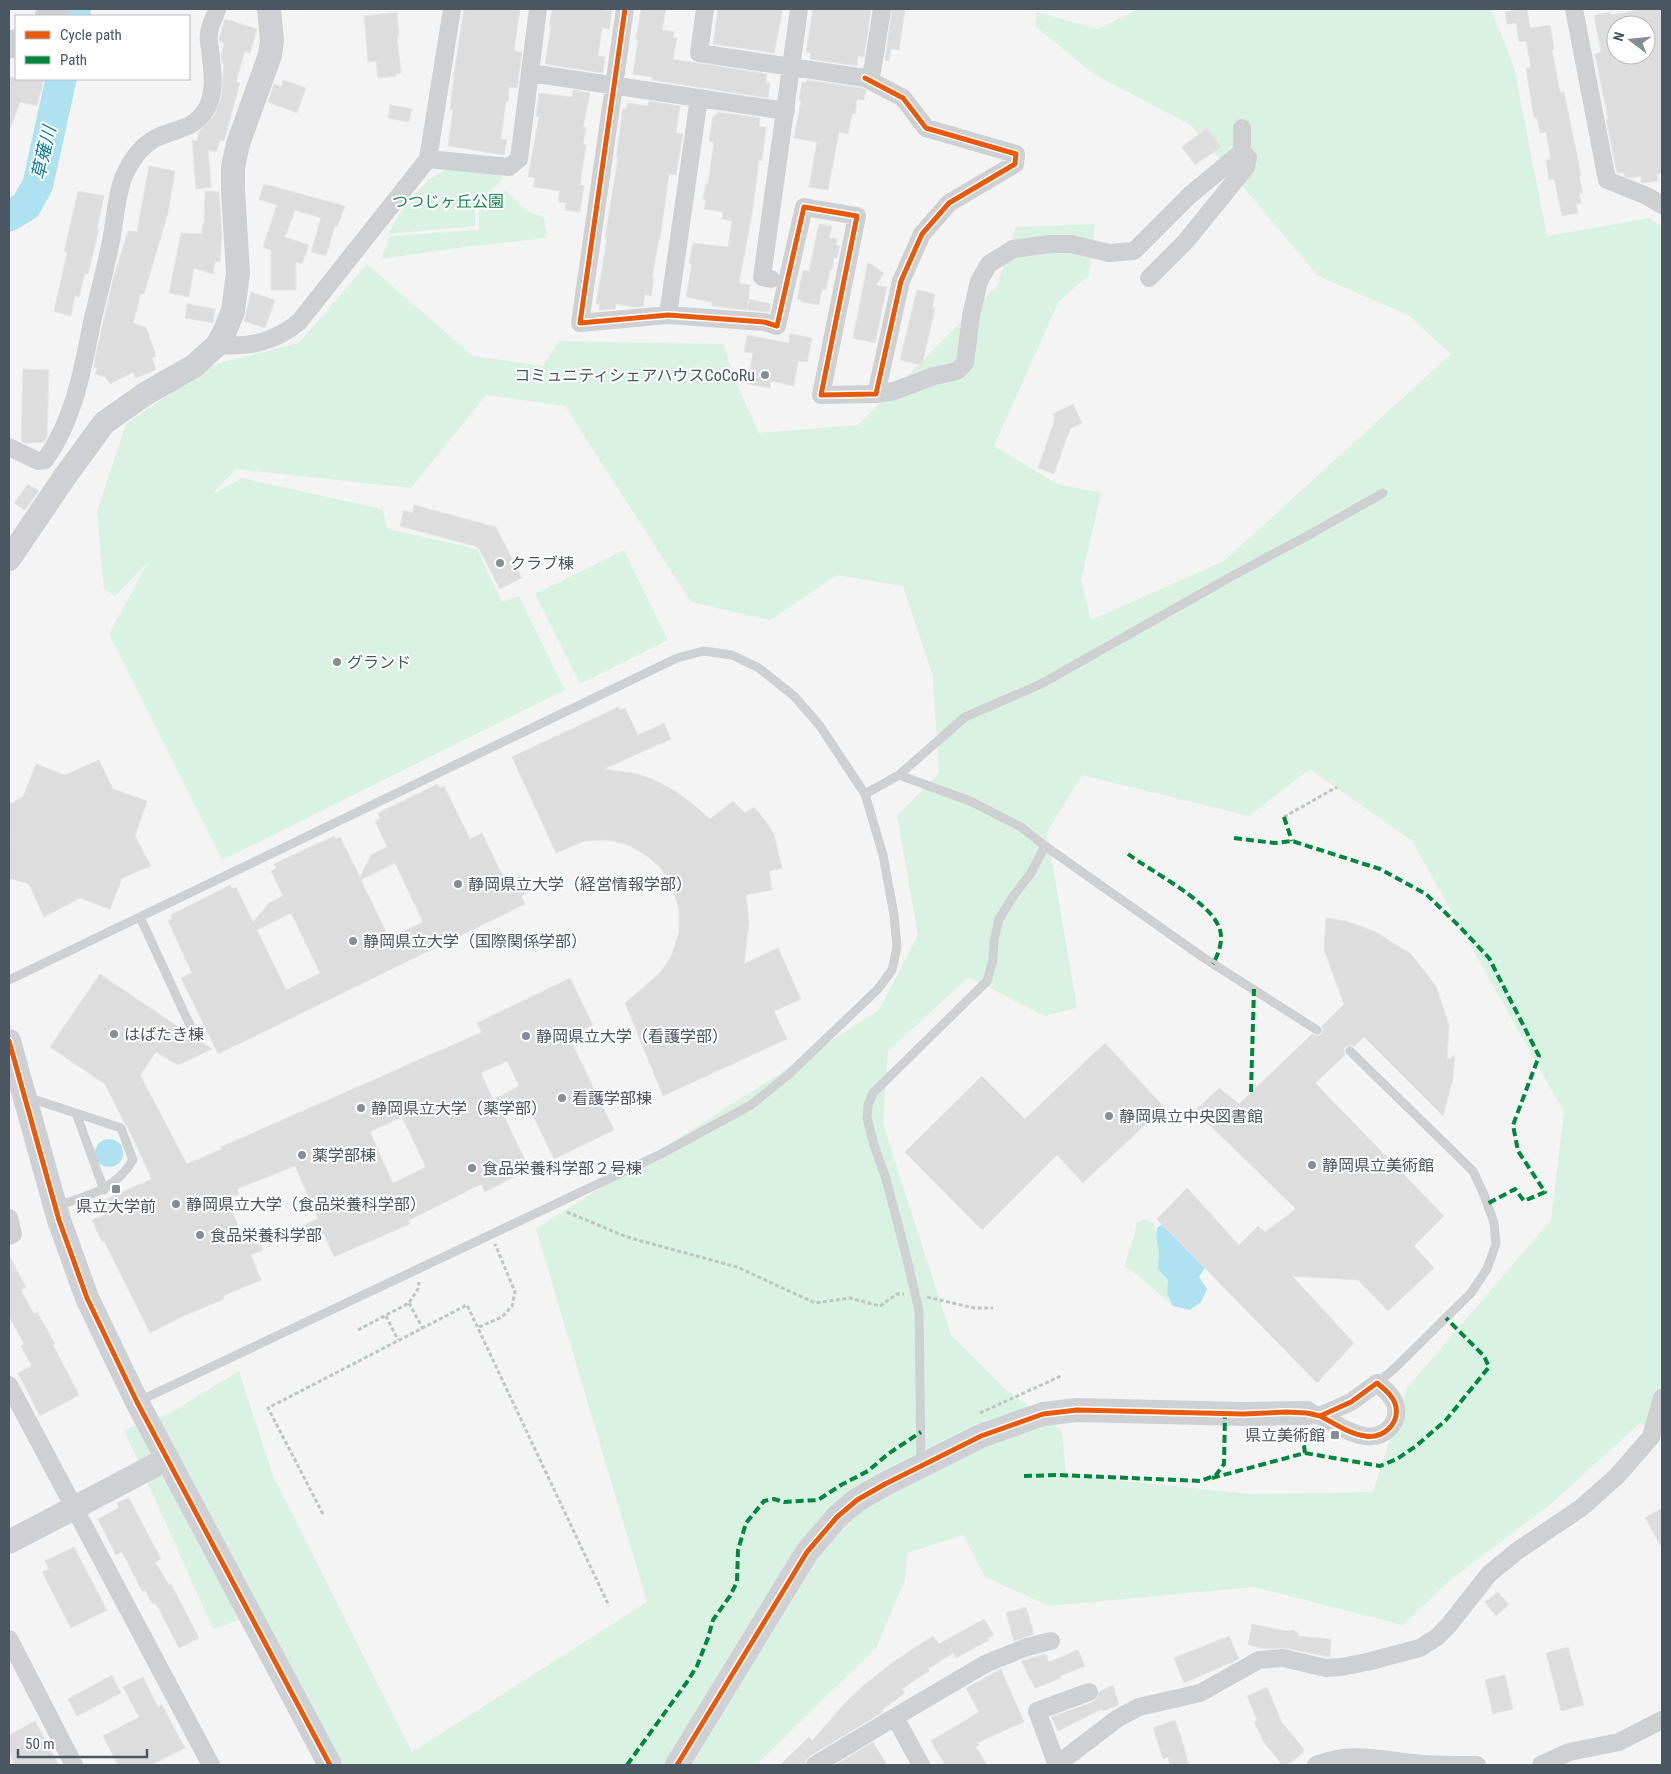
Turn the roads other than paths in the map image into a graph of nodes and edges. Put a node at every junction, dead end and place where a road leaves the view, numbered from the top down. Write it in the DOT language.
graph roads {
  1 [pos="217,9"];
  2 [pos="269,9"];
  3 [pos="452,9"];
  4 [pos="538,9"];
  5 [pos="626,9"];
  6 [pos="705,9"];
  7 [pos="799,9"];
  8 [pos="882,9"];
  9 [pos="1574,9"];
  10 [pos="791,68"];
  11 [pos="530,73"];
  12 [pos="865,78"];
  13 [pos="614,86"];
  14 [pos="699,98"];
  15 [pos="786,111"];
  16 [pos="1242,128"];
  17 [pos="1242,152"];
  18 [pos="428,159"];
  19 [pos="1662,205"];
  20 [pos="1150,278"];
  21 [pos="771,279"];
  22 [pos="668,316"];
  23 [pos="217,345"];
  24 [pos="876,394"];
  25 [pos="9,447"];
  26 [pos="1383,493"];
  27 [pos="9,559"];
  28 [pos="899,775"];
  29 [pos="865,794"];
  30 [pos="1045,846"];
  31 [pos="140,917"];
  32 [pos="9,980"];
  33 [pos="1317,1030"];
  34 [pos="194,1034"];
  35 [pos="9,1041"];
  36 [pos="1350,1051"];
  37 [pos="24,1096"];
  38 [pos="76,1113"];
  39 [pos="104,1190"];
  40 [pos="56,1207"];
  41 [pos="9,1218"];
  42 [pos="9,1236"];
  43 [pos="1377,1383"];
  44 [pos="9,1386"];
  45 [pos="1662,1398"];
  46 [pos="137,1402"];
  47 [pos="1313,1414"];
  48 [pos="167,1458"];
  49 [pos="921,1466"];
  50 [pos="74,1508"];
  51 [pos="9,1542"];
  52 [pos="9,1639"];
  53 [pos="1051,1641"];
  54 [pos="1089,1692"];
  55 [pos="895,1717"];
  56 [pos="1662,1720"];
  57 [pos="74,1765"];
  58 [pos="211,1765"];
  59 [pos="330,1765"];
  60 [pos="677,1765"];
  61 [pos="815,1765"];
  62 [pos="921,1765"];
  63 [pos="1058,1765"];
  64 [pos="1316,1765"];
  65 [pos="1423,1765"];
  66 [pos="1477,1765"];
  67 [pos="1541,1765"];
  1 -- 25 [label="street"];
  2 -- 23 [label="street"];
  3 -- 18 [label="street"];
  4 -- 11 [label="street"];
  5 -- 13 [label="street"];
  6 -- 10 [label="street"];
  7 -- 10 [label="street"];
  8 -- 12 [label="street"];
  9 -- 19 [label="street"];
  10 -- 12 [label="street"];
  10 -- 15 [label="street"];
  11 -- 13 [label="street"];
  11 -- 18 [label="street"];
  12 -- 24 [label="street"];
  13 -- 14 [label="street"];
  13 -- 22 [label="street"];
  14 -- 15 [label="street"];
  14 -- 22 [label="street"];
  15 -- 21 [label="street"];
  16 -- 17 [label="street"];
  17 -- 20 [label="street"];
  17 -- 24 [label="street"];
  18 -- 23 [label="street"];
  22 -- 24 [label="street"];
  23 -- 27 [label="street"];
  26 -- 28 [label="lane"];
  28 -- 29 [label="lane"];
  28 -- 30 [label="lane"];
  29 -- 31 [label="lane"];
  29 -- 46 [label="lane"];
  30 -- 33 [label="lane"];
  30 -- 49 [label="lane"];
  31 -- 32 [label="lane"];
  31 -- 34 [label="lane"];
  35 -- 37 [label="street"];
  36 -- 43 [label="lane"];
  37 -- 38 [label="lane"];
  37 -- 40 [label="street"];
  38 -- 39 [label="lane"];
  38 -- 39 [label="lane"];
  39 -- 40 [label="lane"];
  40 -- 46 [label="street"];
  41 -- 42 [label="street"];
  43 -- 47 [label="street"];
  43 -- 47 [label="street"];
  44 -- 50 [label="street"];
  45 -- 63 [label="street"];
  46 -- 48 [label="street"];
  47 -- 49 [label="street"];
  48 -- 50 [label="street"];
  48 -- 59 [label="street"];
  49 -- 60 [label="street"];
  50 -- 51 [label="street"];
  50 -- 58 [label="street"];
  52 -- 57 [label="street"];
  53 -- 55 [label="street"];
  54 -- 63 [label="street"];
  55 -- 61 [label="street"];
  55 -- 62 [label="street"];
  56 -- 67 [label="street"];
  64 -- 65 [label="street"];
  65 -- 66 [label="street"];
}
